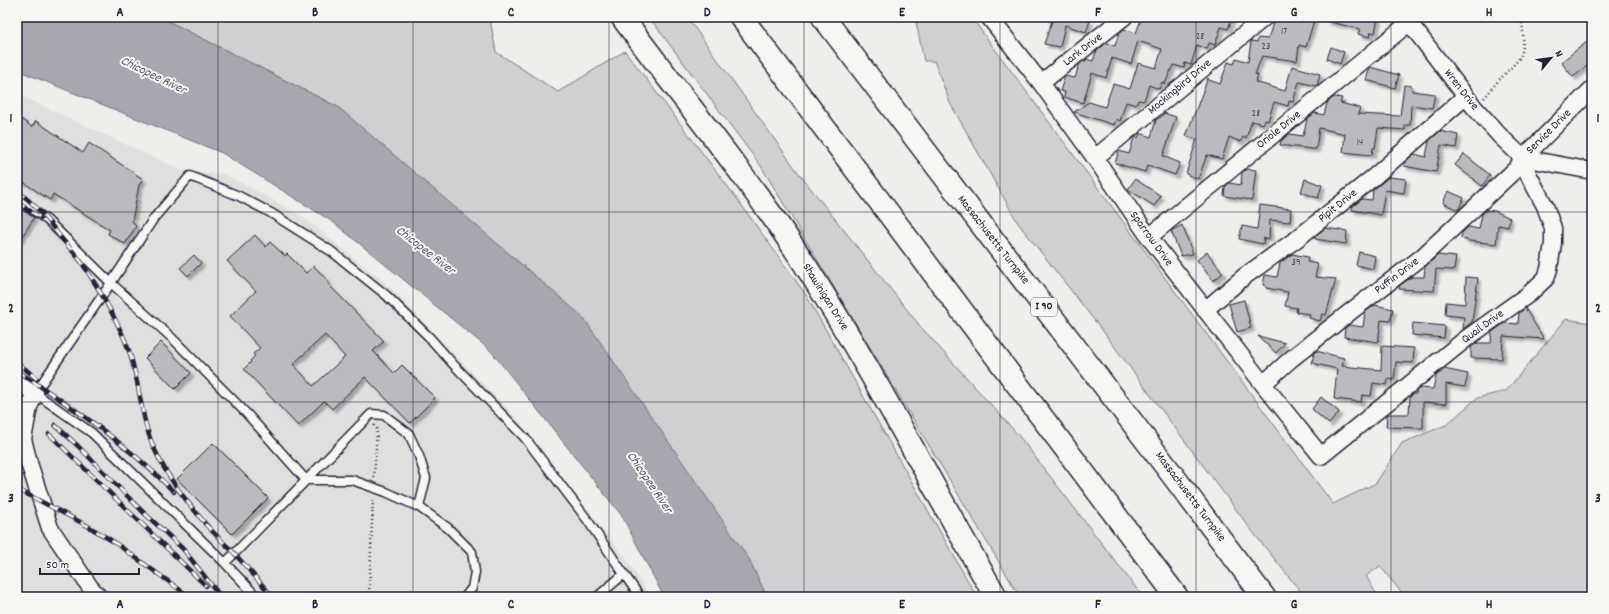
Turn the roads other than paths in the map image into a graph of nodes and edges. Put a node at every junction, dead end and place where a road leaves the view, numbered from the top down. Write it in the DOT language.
graph roads {
  1 [pos="622,17"];
  2 [pos="741,17"];
  3 [pos="823,17"];
  4 [pos="989,17"];
  5 [pos="1124,17"];
  6 [pos="1266,17"];
  7 [pos="1408,20"];
  8 [pos="1041,83"];
  9 [pos="1592,89"];
  10 [pos="1470,102"];
  11 [pos="1095,158"];
  12 [pos="1523,158"];
  13 [pos="1592,171"];
  14 [pos="17,199"];
  15 [pos="1149,237"];
  16 [pos="111,284"];
  17 [pos="1205,310"];
  18 [pos="17,382"];
  19 [pos="1263,384"];
  20 [pos="35,393"];
  21 [pos="1320,456"];
  22 [pos="306,480"];
  23 [pos="419,507"];
  24 [pos="225,563"];
  25 [pos="624,574"];
  26 [pos="99,597"];
  27 [pos="257,597"];
  28 [pos="465,597"];
  29 [pos="598,597"];
  30 [pos="640,597"];
  31 [pos="996,597"];
  32 [pos="1177,597"];
  33 [pos="1264,597"];
  1 -- 31 [label="main road, Shawinigan Drive"];
  2 -- 32 [label="main road"];
  3 -- 33 [label="main road, Massachusetts Turnpike / I 90"];
  4 -- 8 [label="street, Sparrow Drive"];
  5 -- 8 [label="street, Lark Drive"];
  6 -- 11 [label="street, Mockingbird Drive"];
  7 -- 10 [label="street, Wren Drive"];
  7 -- 15 [label="street, Oriole Drive"];
  8 -- 11 [label="street, Sparrow Drive"];
  9 -- 12 [label="street, Service Drive"];
  10 -- 12 [label="street, Wren Drive"];
  10 -- 17 [label="street, Pipit Drive"];
  11 -- 15 [label="street, Sparrow Drive"];
  12 -- 13 [label="street"];
  12 -- 19 [label="street, Puffin Drive"];
  12 -- 21 [label="street, Quail Drive"];
  14 -- 16 [label="lane"];
  15 -- 17 [label="street, Sparrow Drive"];
  16 -- 20 [label="lane"];
  16 -- 22 [label="lane"];
  16 -- 25 [label="lane"];
  17 -- 19 [label="street, Sparrow Drive"];
  18 -- 20 [label="street"];
  19 -- 21 [label="street, Sparrow Drive"];
  20 -- 24 [label="lane"];
  20 -- 26 [label="street"];
  22 -- 23 [label="lane"];
  22 -- 23 [label="lane"];
  22 -- 24 [label="lane"];
  23 -- 28 [label="lane"];
  24 -- 27 [label="lane"];
  25 -- 29 [label="lane"];
  25 -- 30 [label="lane"];
}
